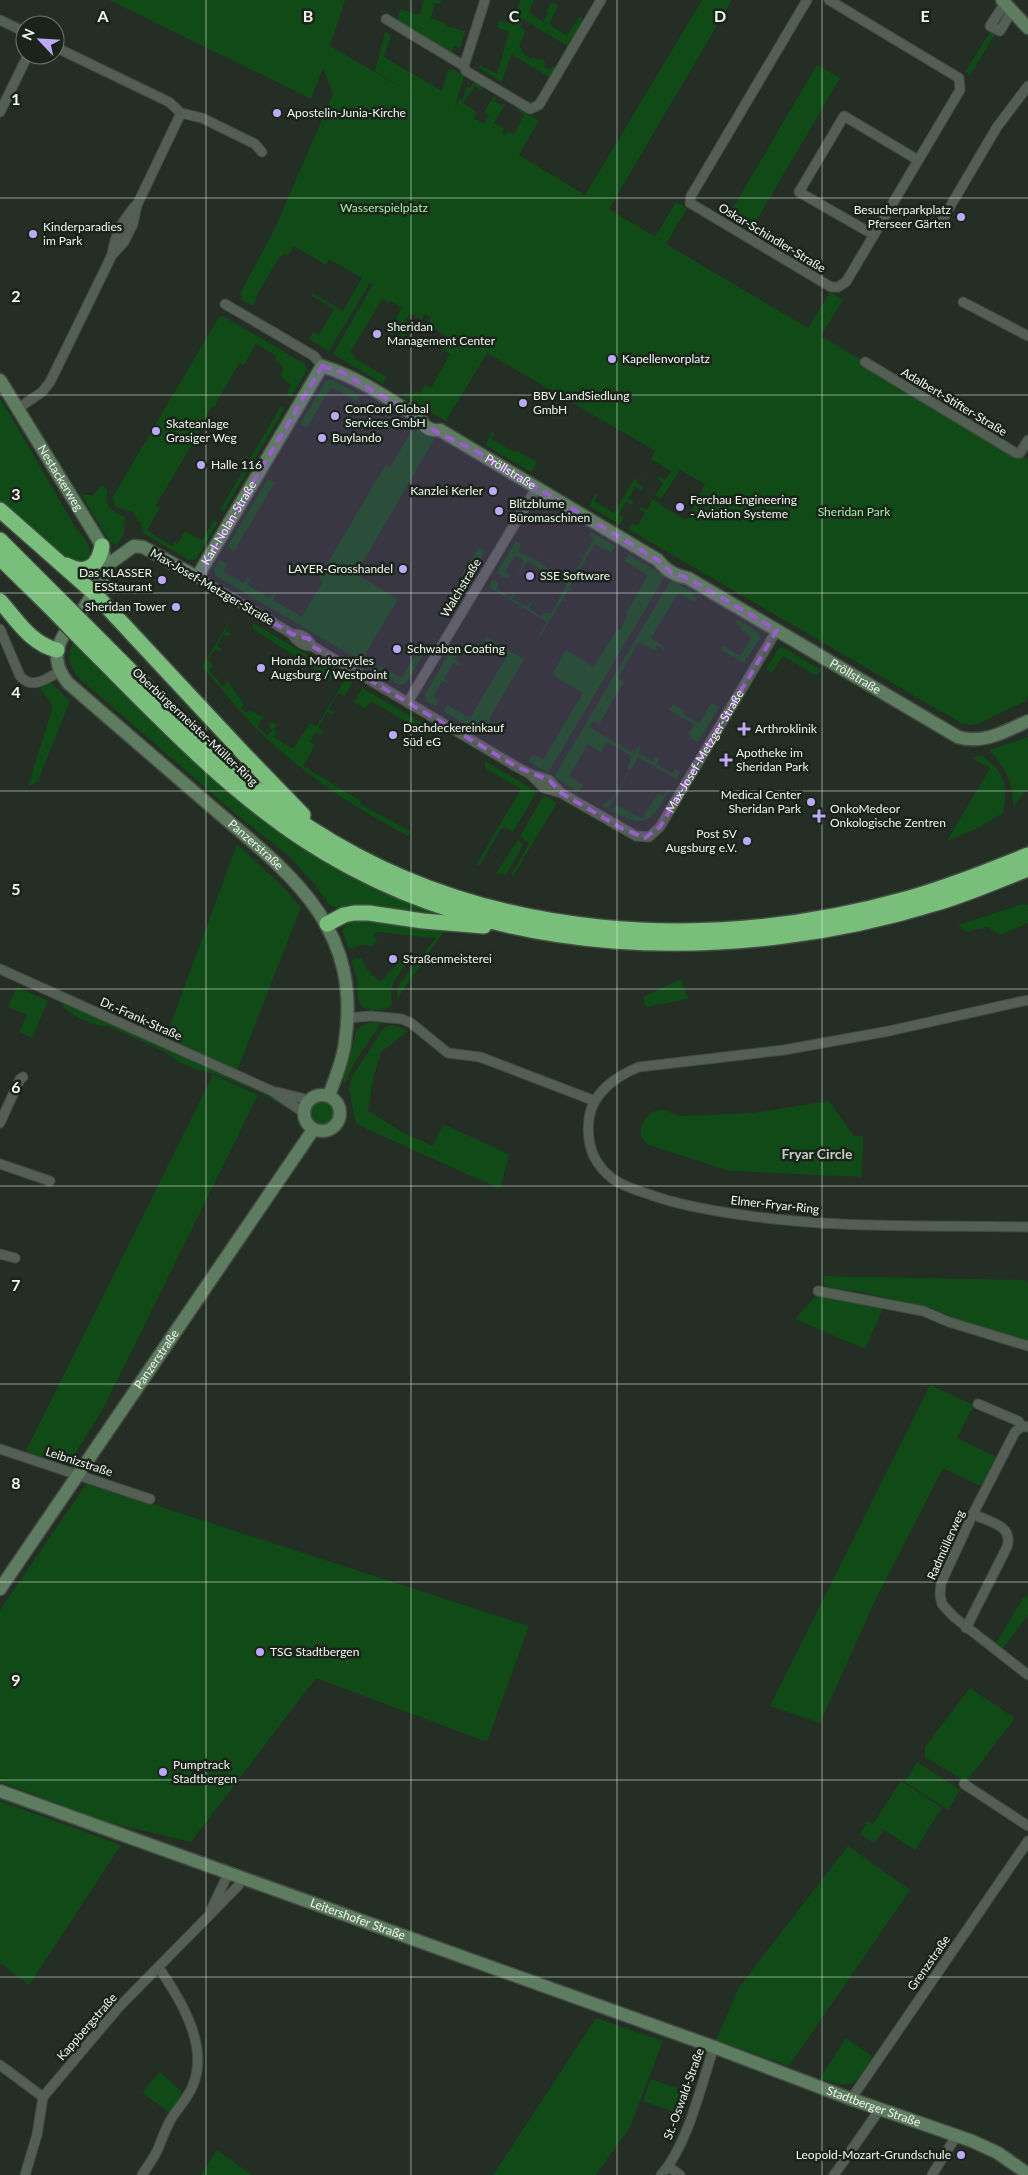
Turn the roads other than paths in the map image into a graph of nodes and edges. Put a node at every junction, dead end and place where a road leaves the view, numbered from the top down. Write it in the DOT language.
graph roads {
  1 [pos="485,0"];
  2 [pos="601,0"];
  3 [pos="807,0"];
  4 [pos="829,0"];
  5 [pos="1006,4"];
  6 [pos="386,19"];
  7 [pos="0,20"];
  8 [pos="15,27"];
  9 [pos="1028,28"];
  10 [pos="65,52"];
  11 [pos="23,65"];
  12 [pos="464,66"];
  13 [pos="1028,86"];
  14 [pos="0,112"];
  15 [pos="181,113"];
  16 [pos="262,152"];
  17 [pos="918,160"];
  18 [pos="941,222"];
  19 [pos="874,235"];
  20 [pos="963,302"];
  21 [pos="225,304"];
  22 [pos="1028,336"];
  23 [pos="865,362"];
  24 [pos="322,366"];
  25 [pos="0,380"];
  26 [pos="17,408"];
  27 [pos="1028,440"];
  28 [pos="537,487"];
  29 [pos="0,510"];
  30 [pos="0,540"];
  31 [pos="102,546"];
  32 [pos="0,558"];
  33 [pos="60,562"];
  34 [pos="106,566"];
  35 [pos="197,577"];
  36 [pos="99,586"];
  37 [pos="0,601"];
  38 [pos="56,605"];
  39 [pos="82,611"];
  40 [pos="0,630"];
  41 [pos="777,630"];
  42 [pos="65,633"];
  43 [pos="93,642"];
  44 [pos="57,650"];
  45 [pos="59,672"];
  46 [pos="408,702"];
  47 [pos="1028,721"];
  48 [pos="327,839"];
  49 [pos="1028,855"];
  50 [pos="1028,869"];
  51 [pos="462,914"];
  52 [pos="327,924"];
  53 [pos="0,969"];
  54 [pos="1028,1000"];
  55 [pos="348,1018"];
  56 [pos="23,1076"];
  57 [pos="329,1096"];
  58 [pos="595,1101"];
  59 [pos="306,1106"];
  60 [pos="0,1123"];
  61 [pos="313,1130"];
  62 [pos="0,1164"];
  63 [pos="50,1181"];
  64 [pos="1028,1227"];
  65 [pos="0,1254"];
  66 [pos="15,1258"];
  67 [pos="818,1291"];
  68 [pos="1028,1346"];
  69 [pos="978,1404"];
  70 [pos="1025,1426"];
  71 [pos="0,1449"];
  72 [pos="77,1475"];
  73 [pos="150,1499"];
  74 [pos="973,1514"];
  75 [pos="0,1589"];
  76 [pos="966,1628"];
  77 [pos="1028,1675"];
  78 [pos="964,1784"];
  79 [pos="0,1791"];
  80 [pos="1028,1826"];
  81 [pos="1028,1841"];
  82 [pos="228,1874"];
  83 [pos="242,1879"];
  84 [pos="208,1917"];
  85 [pos="159,1968"];
  86 [pos="714,2047"];
  87 [pos="0,2065"];
  88 [pos="43,2097"];
  89 [pos="851,2099"];
  90 [pos="880,2109"];
  91 [pos="957,2135"];
  92 [pos="668,2167"];
  93 [pos="1028,2174"];
  94 [pos="25,2175"];
  95 [pos="142,2175"];
  96 [pos="661,2175"];
  97 [pos="680,2175"];
  98 [pos="834,2175"];
  99 [pos="932,2175"];
  1 -- 12 [label="street"];
  2 -- 12 [label="street"];
  3 -- 19 [label="street, Oskar-Schindler-Straße"];
  4 -- 17 [label="street, Oskar-Schindler-Straße"];
  5 -- 9 [label="street"];
  6 -- 12 [label="street"];
  7 -- 8 [label="street"];
  10 -- 15 [label="street"];
  11 -- 14 [label="street"];
  13 -- 18 [label="street"];
  15 -- 16 [label="street"];
  15 -- 26 [label="street"];
  17 -- 19 [label="street, Oskar-Schindler-Straße"];
  17 -- 19 [label="street"];
  20 -- 22 [label="street"];
  21 -- 24 [label="street, Pröllstraße"];
  23 -- 27 [label="street, Adalbert-Stifter-Straße"];
  24 -- 28 [label="street, Pröllstraße"];
  24 -- 35 [label="street, Karl-Nolan-Straße"];
  25 -- 26 [label="street, Nestackerweg"];
  26 -- 31 [label="street, Nestackerweg"];
  28 -- 41 [label="street, Pröllstraße"];
  28 -- 46 [label="street, Walchstraße"];
  29 -- 33 [label="highway"];
  30 -- 38 [label="highway"];
  31 -- 33 [label="highway"];
  31 -- 34 [label="street, Nestackerweg"];
  32 -- 38 [label="highway"];
  33 -- 36 [label="highway"];
  34 -- 35 [label="street, Max-Josef-Metzger-Straße"];
  34 -- 36 [label="street, Nestackerweg"];
  35 -- 46 [label="street, Max-Josef-Metzger-Straße"];
  36 -- 39 [label="street"];
  36 -- 48 [label="highway"];
  37 -- 44 [label="highway"];
  38 -- 43 [label="highway, bridge"];
  40 -- 45 [label="street"];
  41 -- 46 [label="street, Max-Josef-Metzger-Straße"];
  41 -- 47 [label="street, Pröllstraße"];
  42 -- 44 [label="street"];
  43 -- 48 [label="highway, Oberbürgermeister-Müller-Ring"];
  43 -- 51 [label="highway, Oberbürgermeister-Müller-Ring"];
  44 -- 45 [label="street"];
  45 -- 52 [label="street, Panzerstraße"];
  48 -- 51 [label="highway, Oberbürgermeister-Müller-Ring"];
  49 -- 51 [label="highway, Oberbürgermeister-Müller-Ring"];
  50 -- 51 [label="highway"];
  51 -- 52 [label="highway"];
  52 -- 55 [label="street, Panzerstraße"];
  53 -- 59 [label="street, Dr.-Frank-Straße"];
  54 -- 58 [label="street, Elmer-Fryar-Ring"];
  55 -- 57 [label="street, Panzerstraße"];
  55 -- 58 [label="street"];
  56 -- 60 [label="street"];
  57 -- 59 [label="street"];
  57 -- 61 [label="street"];
  58 -- 64 [label="street, Elmer-Fryar-Ring"];
  59 -- 61 [label="street"];
  61 -- 72 [label="street, Panzerstraße"];
  62 -- 63 [label="street"];
  65 -- 66 [label="street"];
  67 -- 68 [label="street"];
  69 -- 70 [label="street"];
  70 -- 74 [label="street, Radmüllerweg"];
  71 -- 72 [label="street, Leibnizstraße"];
  72 -- 73 [label="street, Leibnizstraße"];
  72 -- 75 [label="street, Panzerstraße"];
  74 -- 76 [label="street, Radmüllerweg"];
  74 -- 76 [label="street"];
  76 -- 77 [label="street, Radmüllerweg"];
  78 -- 80 [label="street"];
  79 -- 82 [label="street, Leitershofer Straße"];
  81 -- 89 [label="street, Grenzstraße"];
  82 -- 83 [label="street, Leitershofer Straße"];
  82 -- 84 [label="street, Kappbergstraße"];
  83 -- 84 [label="street, Kappbergstraße"];
  83 -- 86 [label="street, Leitershofer Straße"];
  84 -- 85 [label="street, Kappbergstraße"];
  85 -- 88 [label="street, Kappbergstraße"];
  85 -- 95 [label="street"];
  86 -- 89 [label="street, Stadtberger Straße"];
  86 -- 92 [label="street, St.-Oswald-Straße"];
  87 -- 88 [label="street"];
  88 -- 94 [label="street"];
  89 -- 90 [label="street, Stadtberger Straße"];
  90 -- 91 [label="street, Stadtberger Straße"];
  90 -- 98 [label="street"];
  91 -- 93 [label="street, Stadtberger Straße"];
  91 -- 99 [label="street"];
  92 -- 96 [label="street, St.-Oswald-Straße"];
  92 -- 97 [label="street"];
}
